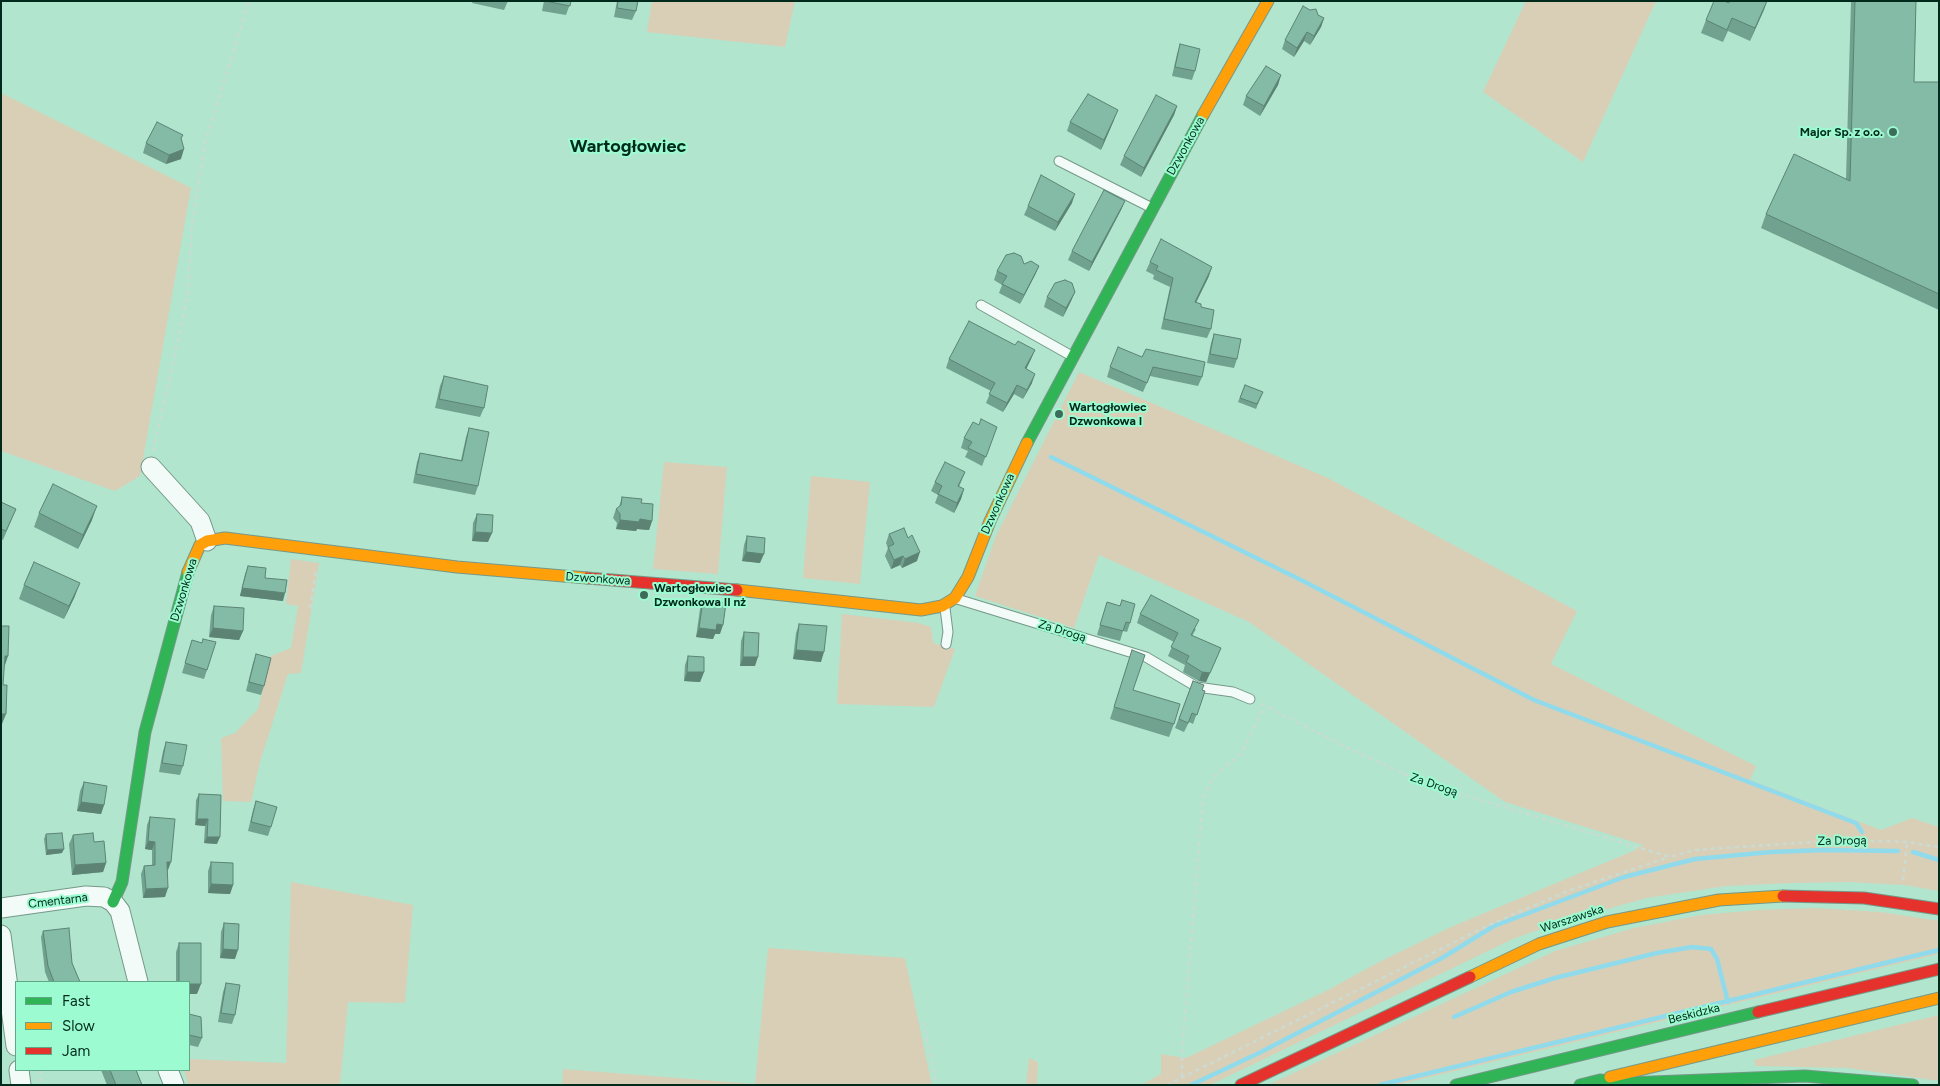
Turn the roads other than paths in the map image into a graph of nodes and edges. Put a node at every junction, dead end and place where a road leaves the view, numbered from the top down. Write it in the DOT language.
graph roads {
  1 [pos="1268,1"];
  2 [pos="1059,161"];
  3 [pos="1152,208"];
  4 [pos="981,305"];
  5 [pos="1073,356"];
  6 [pos="152,467"];
  7 [pos="207,541"];
  8 [pos="954,598"];
  9 [pos="944,605"];
  10 [pos="946,644"];
  11 [pos="1250,699"];
  12 [pos="113,902"];
  13 [pos="1,908"];
  14 [pos="1939,910"];
  15 [pos="1,935"];
  16 [pos="1939,969"];
  17 [pos="138,981"];
  18 [pos="1939,998"];
  19 [pos="15,1039"];
  20 [pos="19,1071"];
  21 [pos="168,1071"];
  22 [pos="1600,1080"];
  23 [pos="21,1085"];
  24 [pos="174,1085"];
  25 [pos="1241,1085"];
  26 [pos="1456,1085"];
  27 [pos="1580,1085"];
  28 [pos="1913,1085"];
  1 -- 3 [label="main road, Dzwonkowa"];
  2 -- 3 [label="lane"];
  3 -- 5 [label="main road, Dzwonkowa"];
  4 -- 5 [label="lane"];
  5 -- 8 [label="main road, Dzwonkowa"];
  6 -- 7 [label="street"];
  7 -- 9 [label="main road, Dzwonkowa"];
  7 -- 12 [label="main road, Dzwonkowa"];
  8 -- 9 [label="main road, Dzwonkowa"];
  8 -- 11 [label="lane, Za Drogą"];
  9 -- 10 [label="lane"];
  12 -- 13 [label="street, Cmentarna"];
  12 -- 17 [label="street"];
  14 -- 25 [label="main road, Warszawska"];
  15 -- 19 [label="street"];
  16 -- 26 [label="main road, Beskidzka"];
  18 -- 22 [label="main road"];
  20 -- 23 [label="street"];
  21 -- 24 [label="street"];
  22 -- 27 [label="main road"];
  22 -- 28 [label="main road"];
}
